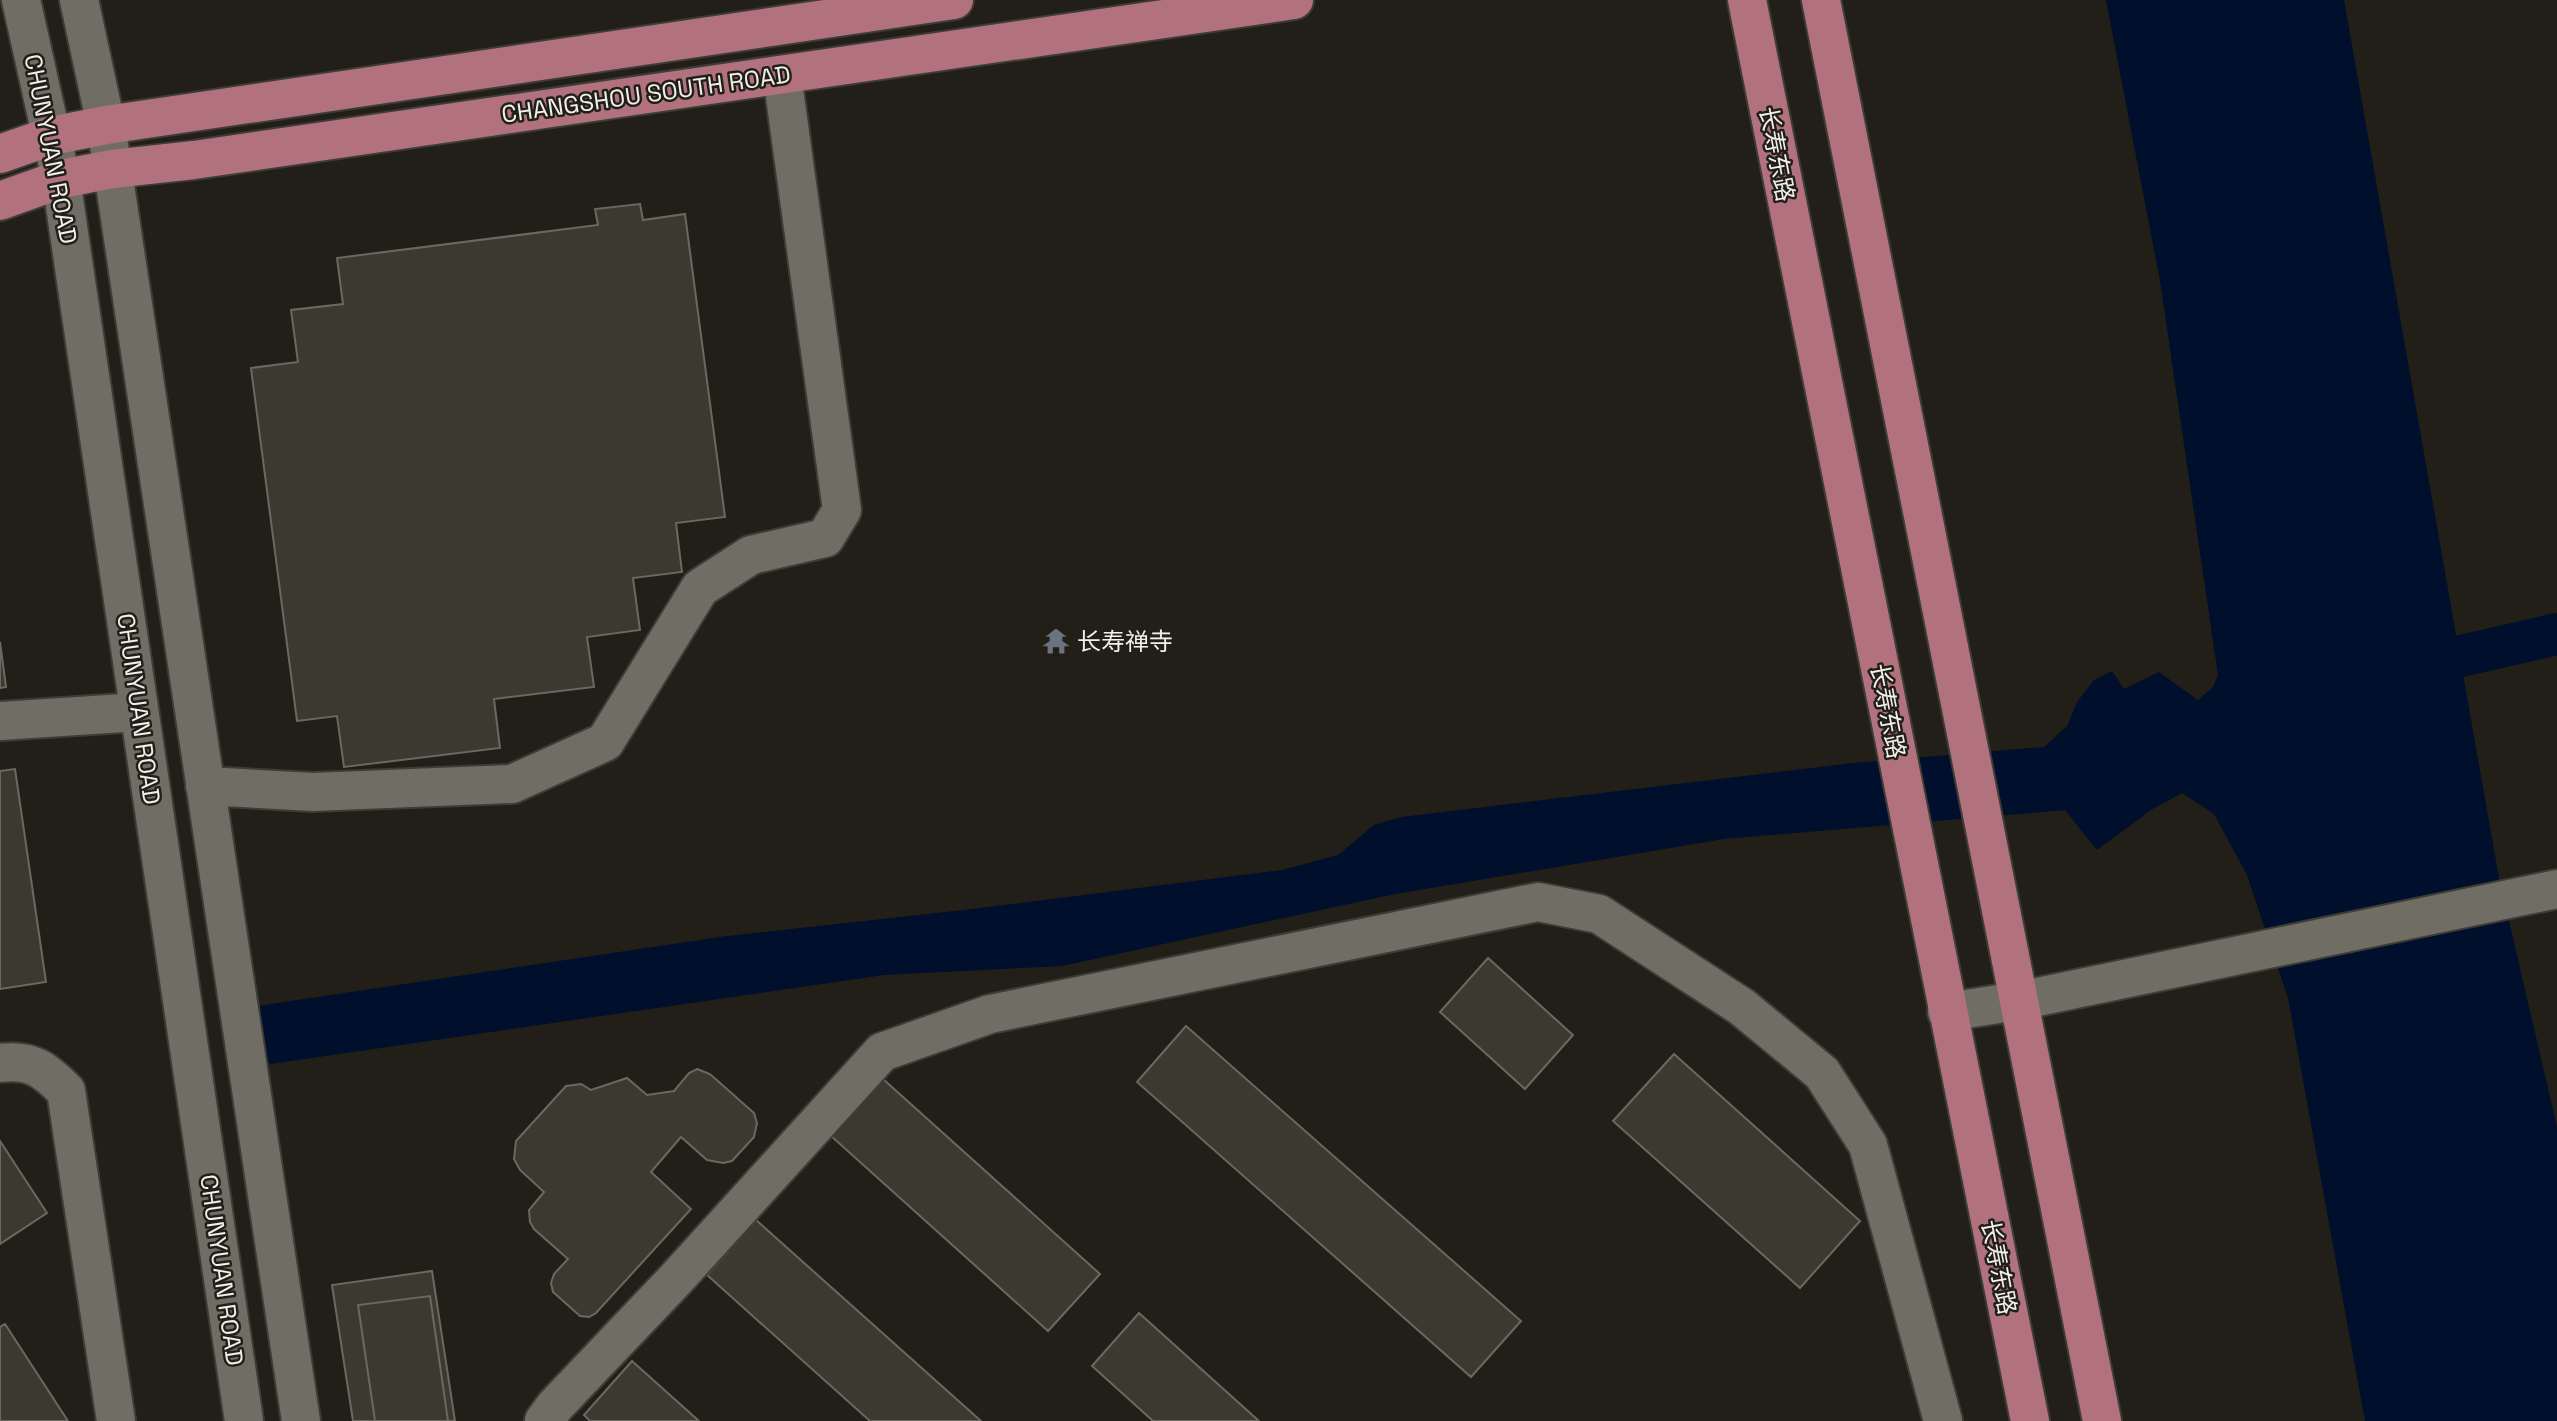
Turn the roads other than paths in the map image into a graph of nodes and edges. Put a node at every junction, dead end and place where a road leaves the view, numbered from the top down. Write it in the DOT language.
graph roads {
  1 [pos="21,0"];
  2 [pos="79,0"];
  3 [pos="954,0"];
  4 [pos="1294,0"];
  5 [pos="1747,0"];
  6 [pos="1821,0"];
  7 [pos="782,75"];
  8 [pos="106,125"];
  9 [pos="51,136"];
  10 [pos="0,154"];
  11 [pos="112,169"];
  12 [pos="61,179"];
  13 [pos="0,201"];
  14 [pos="139,712"];
  15 [pos="0,721"];
  16 [pos="205,786"];
  17 [pos="2557,889"];
  18 [pos="2018,1001"];
  19 [pos="1947,1012"];
  20 [pos="0,1063"];
  21 [pos="116,1421"];
  22 [pos="244,1421"];
  23 [pos="301,1421"];
  24 [pos="544,1421"];
  25 [pos="1943,1421"];
  26 [pos="2030,1421"];
  27 [pos="2102,1421"];
  1 -- 9 [label="street, CHUNYUAN ROAD"];
  2 -- 8 [label="street"];
  3 -- 8 [label="main road, CHANGSHOU SOUTH ROAD"];
  4 -- 7 [label="main road, CHANGSHOU SOUTH ROAD"];
  5 -- 19 [label="main road, 长寿东路"];
  6 -- 18 [label="main road"];
  7 -- 11 [label="main road, CHANGSHOU SOUTH ROAD"];
  7 -- 16 [label="street"];
  8 -- 9 [label="main road, CHANGSHOU SOUTH ROAD"];
  8 -- 11 [label="street"];
  9 -- 10 [label="main road, CHANGSHOU SOUTH ROAD"];
  9 -- 12 [label="street, CHUNYUAN ROAD"];
  11 -- 12 [label="main road, CHANGSHOU SOUTH ROAD"];
  11 -- 16 [label="street"];
  12 -- 13 [label="main road, CHANGSHOU SOUTH ROAD"];
  12 -- 14 [label="street, CHUNYUAN ROAD"];
  14 -- 15 [label="street"];
  14 -- 22 [label="street, CHUNYUAN ROAD"];
  16 -- 23 [label="street"];
  17 -- 18 [label="street"];
  18 -- 19 [label="street"];
  18 -- 27 [label="main road"];
  19 -- 26 [label="main road, 长寿东路"];
  20 -- 21 [label="street"];
  24 -- 25 [label="street"];
}
